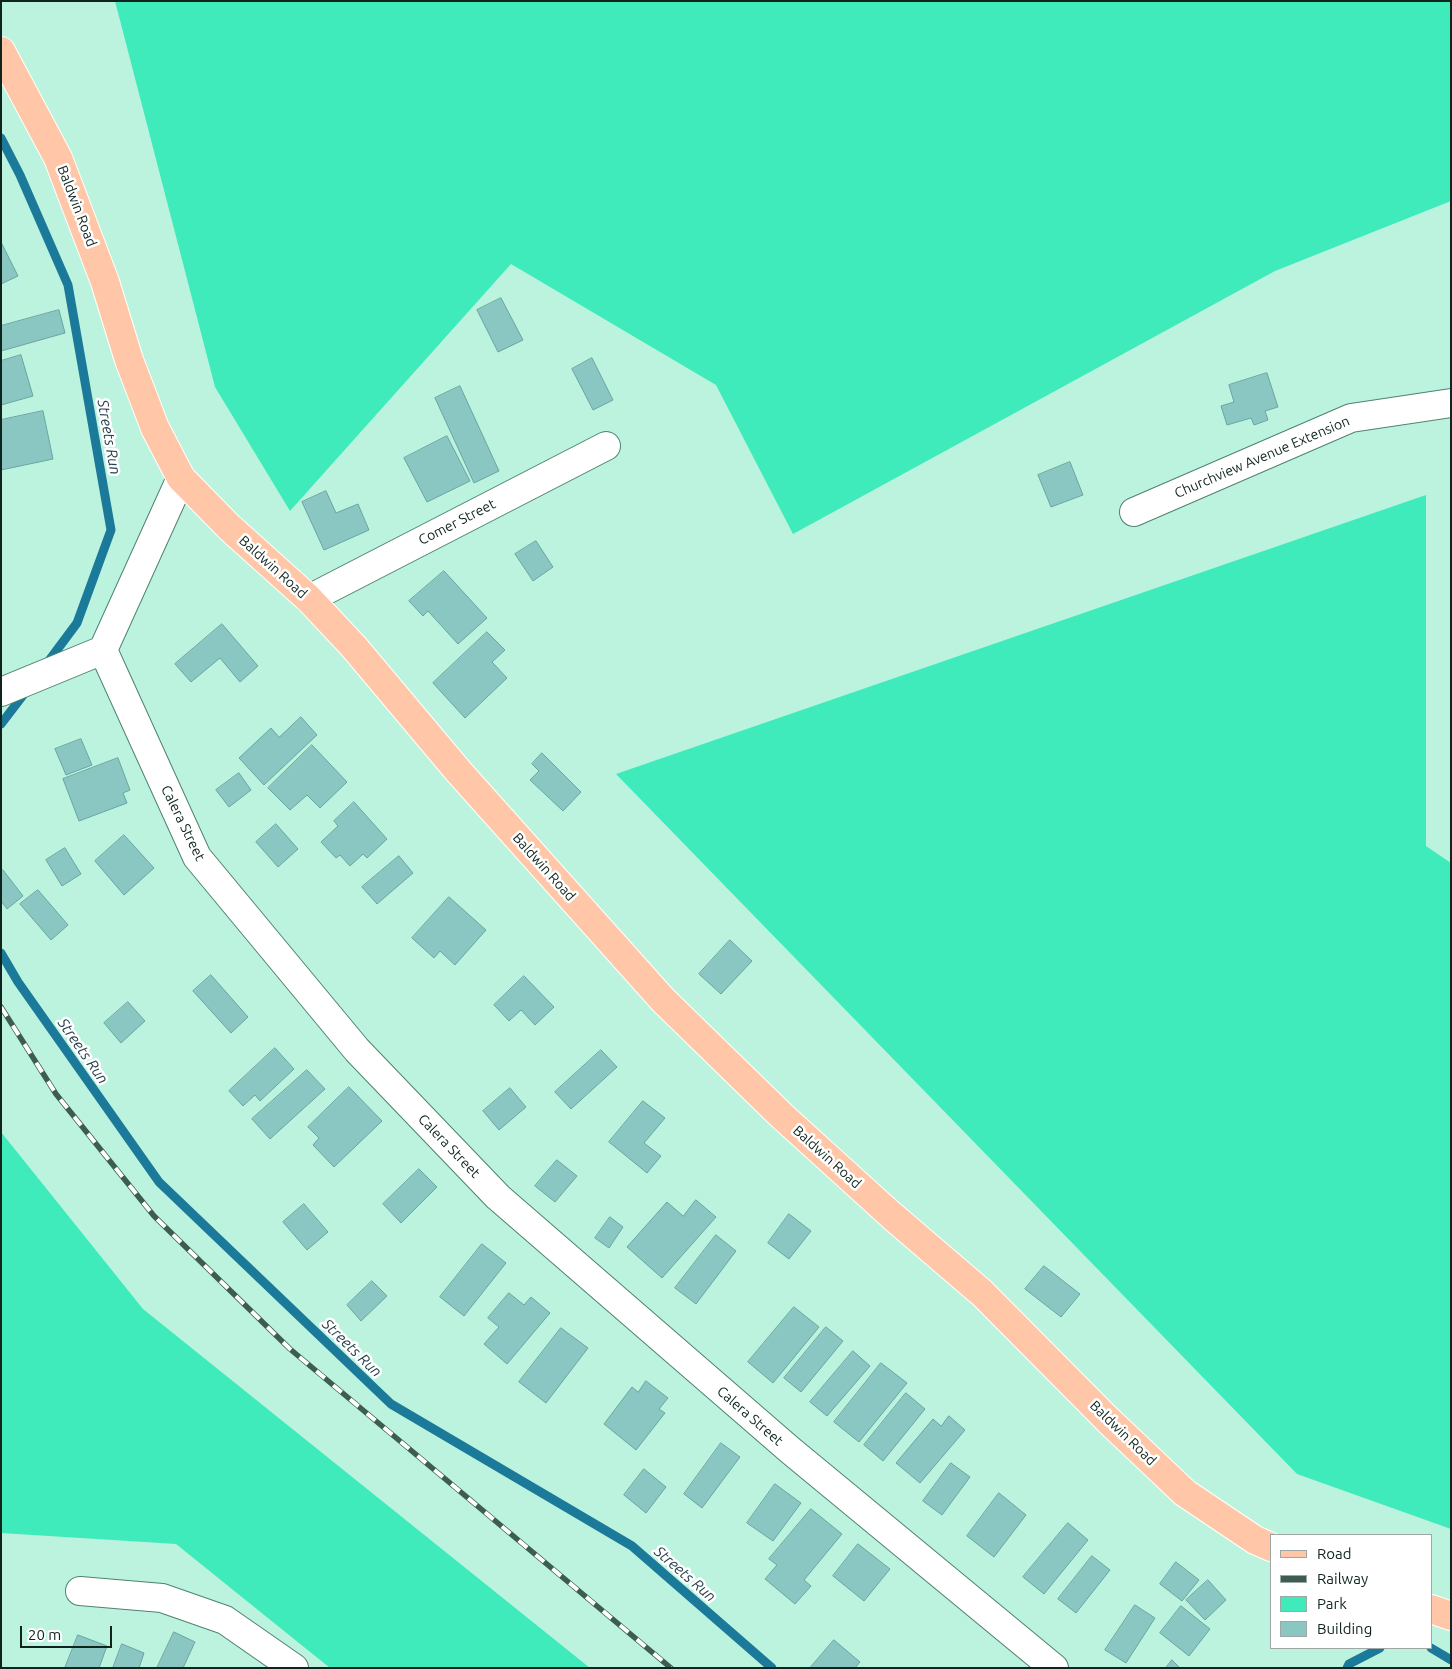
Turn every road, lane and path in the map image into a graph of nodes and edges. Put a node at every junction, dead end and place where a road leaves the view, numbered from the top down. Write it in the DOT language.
graph roads {
  1 [pos="1,51"];
  2 [pos="1451,403"];
  3 [pos="606,446"];
  4 [pos="181,478"];
  5 [pos="1134,512"];
  6 [pos="309,598"];
  7 [pos="103,650"];
  8 [pos="4,691"];
  9 [pos="1270,1547"];
  10 [pos="80,1591"];
  11 [pos="1432,1609"];
  12 [pos="1451,1616"];
  13 [pos="294,1668"];
  14 [pos="1054,1668"];
  1 -- 4 [label="main road, Baldwin Road"];
  2 -- 5 [label="street, Churchview Avenue Extension"];
  3 -- 6 [label="street, Comer Street"];
  4 -- 6 [label="main road, Baldwin Road"];
  4 -- 7 [label="street"];
  6 -- 9 [label="main road, Baldwin Road"];
  7 -- 8 [label="street"];
  7 -- 14 [label="street, Calera Street"];
  10 -- 13 [label="street"];
  11 -- 12 [label="main road"];
}
